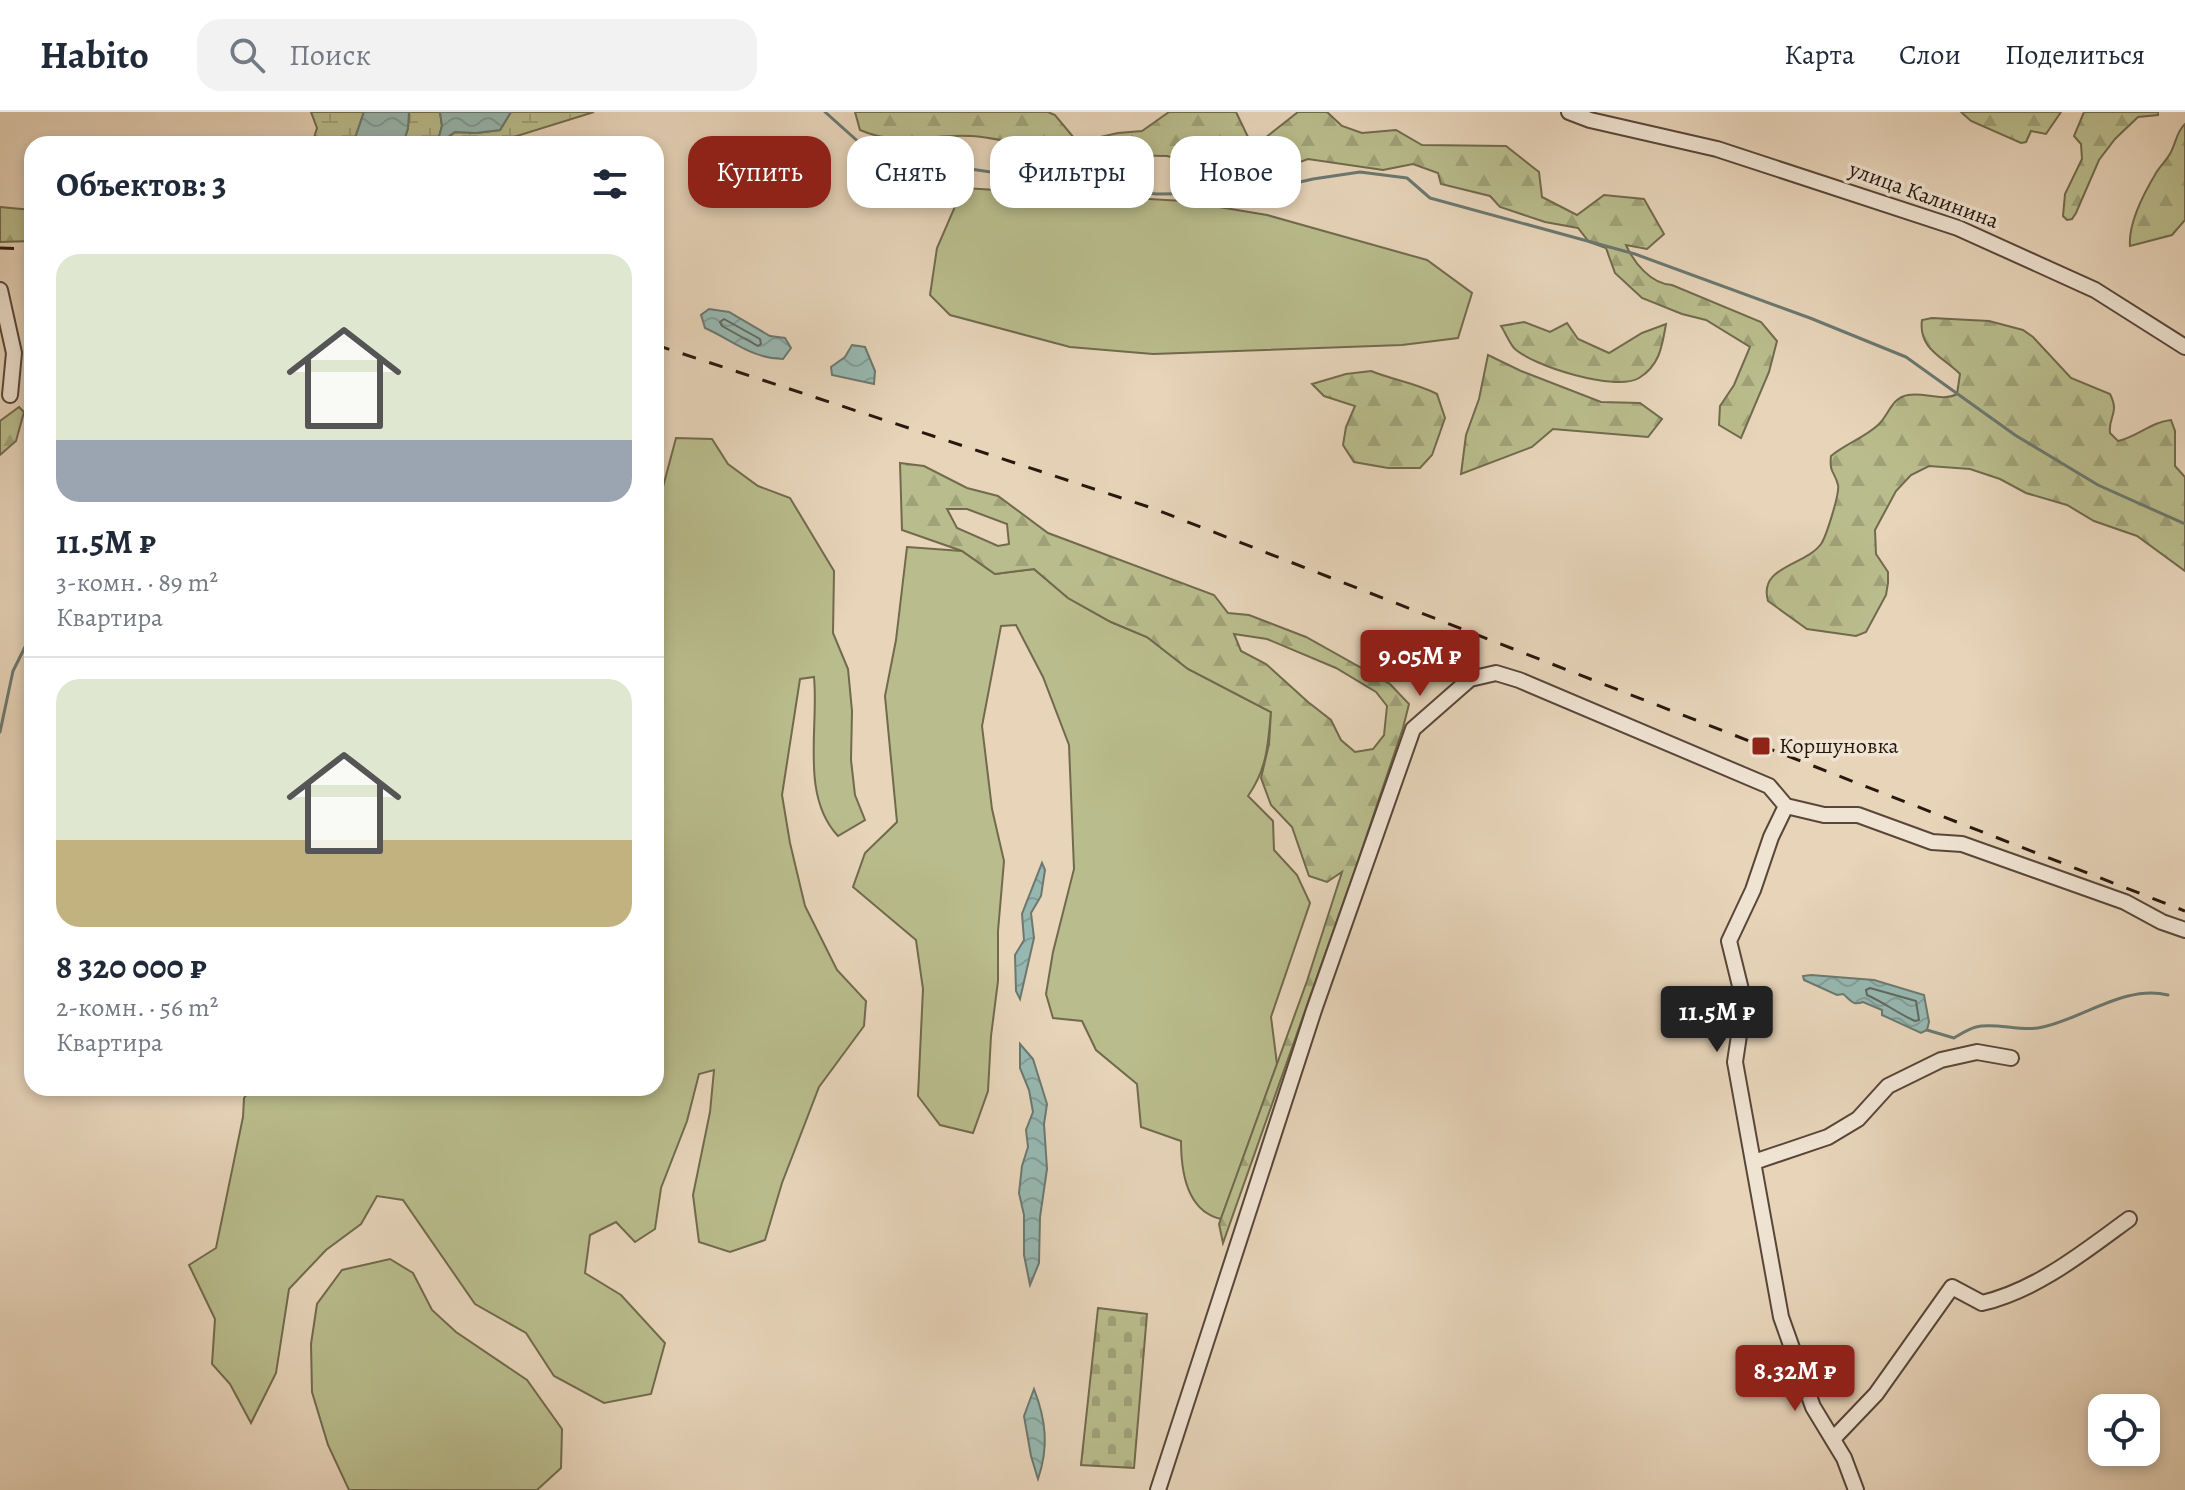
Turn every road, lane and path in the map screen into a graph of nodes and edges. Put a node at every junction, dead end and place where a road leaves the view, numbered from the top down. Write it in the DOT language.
graph roads {
  1 [pos="1569,112"];
  2 [pos="1630,120"];
  3 [pos="0,290"];
  4 [pos="2185,347"];
  5 [pos="10,395"];
  6 [pos="1786,806"];
  7 [pos="2185,930"];
  8 [pos="2011,1058"];
  9 [pos="1754,1162"];
  10 [pos="2129,1219"];
  11 [pos="1833,1439"];
  12 [pos="1158,1490"];
  13 [pos="1856,1490"];
  1 -- 2 [label="street, улица Калинина"];
  2 -- 4 [label="street, улица Калинина"];
  3 -- 5 [label="street"];
  6 -- 7 [label="street"];
  6 -- 9 [label="street"];
  6 -- 12 [label="street"];
  8 -- 9 [label="street"];
  9 -- 11 [label="street"];
  10 -- 11 [label="street"];
  11 -- 13 [label="street"];
}
